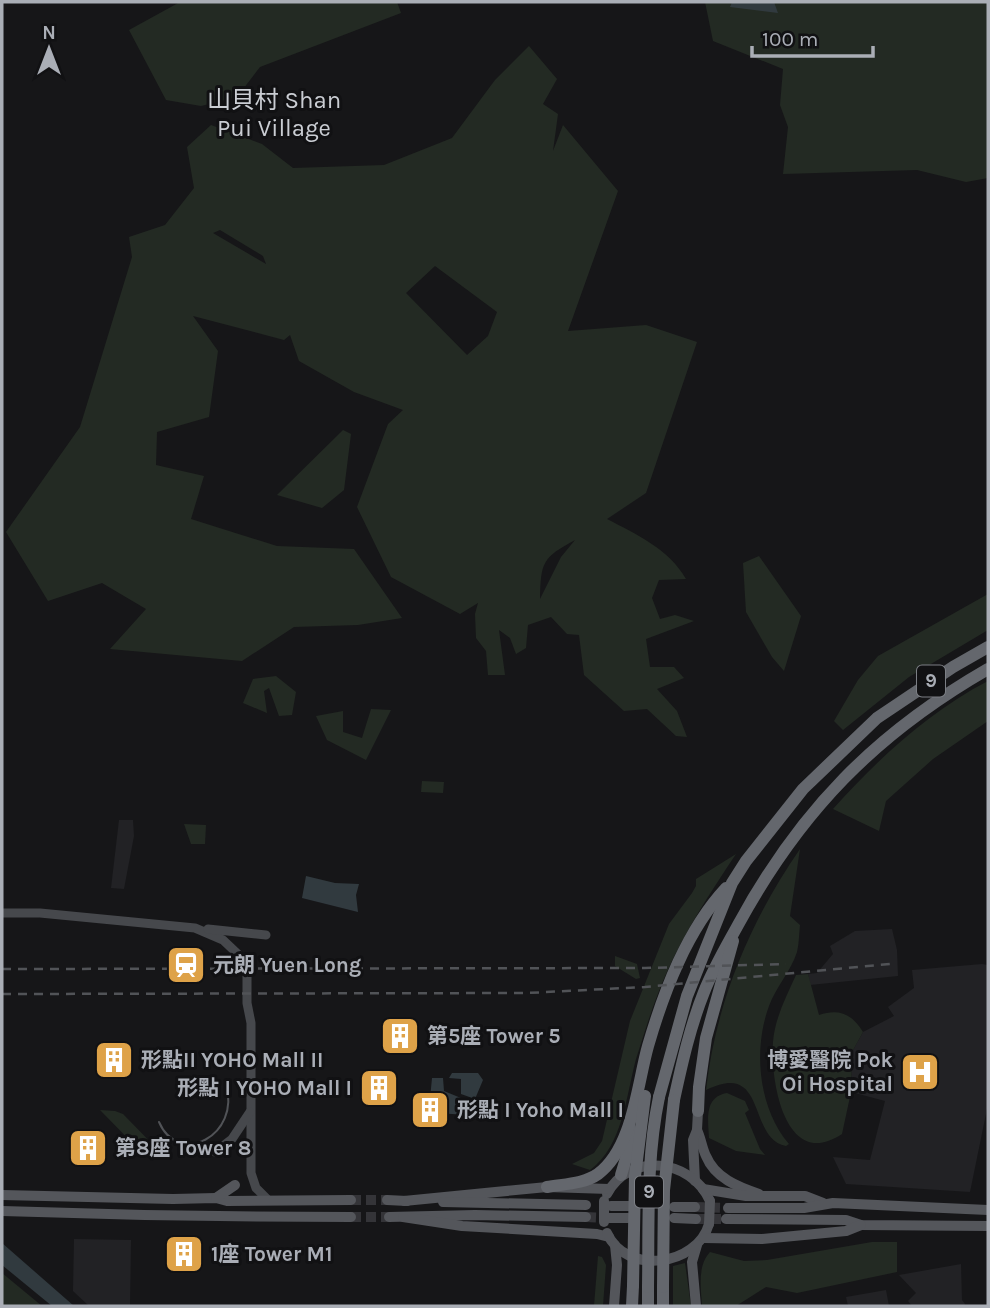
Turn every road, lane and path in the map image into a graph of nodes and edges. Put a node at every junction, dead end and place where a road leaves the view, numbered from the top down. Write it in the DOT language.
graph roads {
  1 [pos="988,647"];
  2 [pos="988,670"];
  3 [pos="732,883"];
  4 [pos="720,894"];
  5 [pos="2,913"];
  6 [pos="195,928"];
  7 [pos="736,928"];
  8 [pos="266,935"];
  9 [pos="251,1111"];
  10 [pos="698,1111"];
  11 [pos="630,1122"];
  12 [pos="697,1130"];
  13 [pos="215,1153"];
  14 [pos="621,1175"];
  15 [pos="235,1185"];
  16 [pos="699,1185"];
  17 [pos="547,1187"];
  18 [pos="609,1189"];
  19 [pos="2,1195"];
  20 [pos="766,1196"];
  21 [pos="216,1198"];
  22 [pos="239,1200"];
  23 [pos="268,1200"];
  24 [pos="351,1200"];
  25 [pos="387,1200"];
  26 [pos="404,1200"];
  27 [pos="823,1203"];
  28 [pos="607,1204"];
  29 [pos="586,1205"];
  30 [pos="629,1206"];
  31 [pos="674,1207"];
  32 [pos="695,1207"];
  33 [pos="728,1208"];
  34 [pos="988,1210"];
  35 [pos="2,1211"];
  36 [pos="253,1216"];
  37 [pos="351,1217"];
  38 [pos="389,1217"];
  39 [pos="403,1217"];
  40 [pos="586,1217"];
  41 [pos="628,1218"];
  42 [pos="674,1218"];
  43 [pos="696,1219"];
  44 [pos="726,1219"];
  45 [pos="607,1220"];
  46 [pos="861,1225"];
  47 [pos="988,1226"];
  48 [pos="612,1241"];
  49 [pos="700,1242"];
  50 [pos="614,1306"];
  51 [pos="632,1306"];
  52 [pos="648,1306"];
  53 [pos="663,1306"];
  54 [pos="696,1306"];
  1 -- 3 [label="highway, 9"];
  2 -- 7 [label="highway, 9"];
  3 -- 4 [label="highway"];
  3 -- 52 [label="highway, 9, bridge"];
  4 -- 11 [label="highway"];
  4 -- 51 [label="highway, bridge"];
  5 -- 6 [label="main road"];
  6 -- 8 [label="main road"];
  6 -- 9 [label="main road"];
  7 -- 10 [label="highway"];
  7 -- 53 [label="highway, 9, bridge"];
  9 -- 13 [label="main road"];
  9 -- 23 [label="main road"];
  10 -- 12 [label="main road"];
  11 -- 14 [label="highway"];
  11 -- 17 [label="highway"];
  12 -- 16 [label="main road"];
  12 -- 20 [label="main road"];
  14 -- 16 [label="main road"];
  14 -- 18 [label="main road"];
  15 -- 21 [label="main road"];
  16 -- 20 [label="main road"];
  16 -- 49 [label="main road, bridge"];
  17 -- 18 [label="main road"];
  17 -- 26 [label="main road"];
  18 -- 28 [label="main road"];
  19 -- 21 [label="main road"];
  20 -- 27 [label="main road"];
  21 -- 22 [label="main road"];
  22 -- 23 [label="main road"];
  22 -- 36 [label="main road"];
  23 -- 24 [label="main road"];
  25 -- 26 [label="main road"];
  26 -- 29 [label="main road"];
  27 -- 33 [label="main road"];
  27 -- 34 [label="main road"];
  28 -- 30 [label="main road"];
  28 -- 45 [label="main road, bridge"];
  31 -- 32 [label="main road"];
  35 -- 36 [label="main road"];
  36 -- 37 [label="main road"];
  38 -- 39 [label="main road"];
  39 -- 40 [label="main road"];
  39 -- 48 [label="main road"];
  41 -- 45 [label="main road"];
  42 -- 43 [label="main road"];
  44 -- 46 [label="main road"];
  45 -- 48 [label="main road"];
  46 -- 47 [label="main road"];
  46 -- 49 [label="main road"];
  48 -- 49 [label="main road"];
  48 -- 50 [label="main road"];
  49 -- 54 [label="main road"];
}
